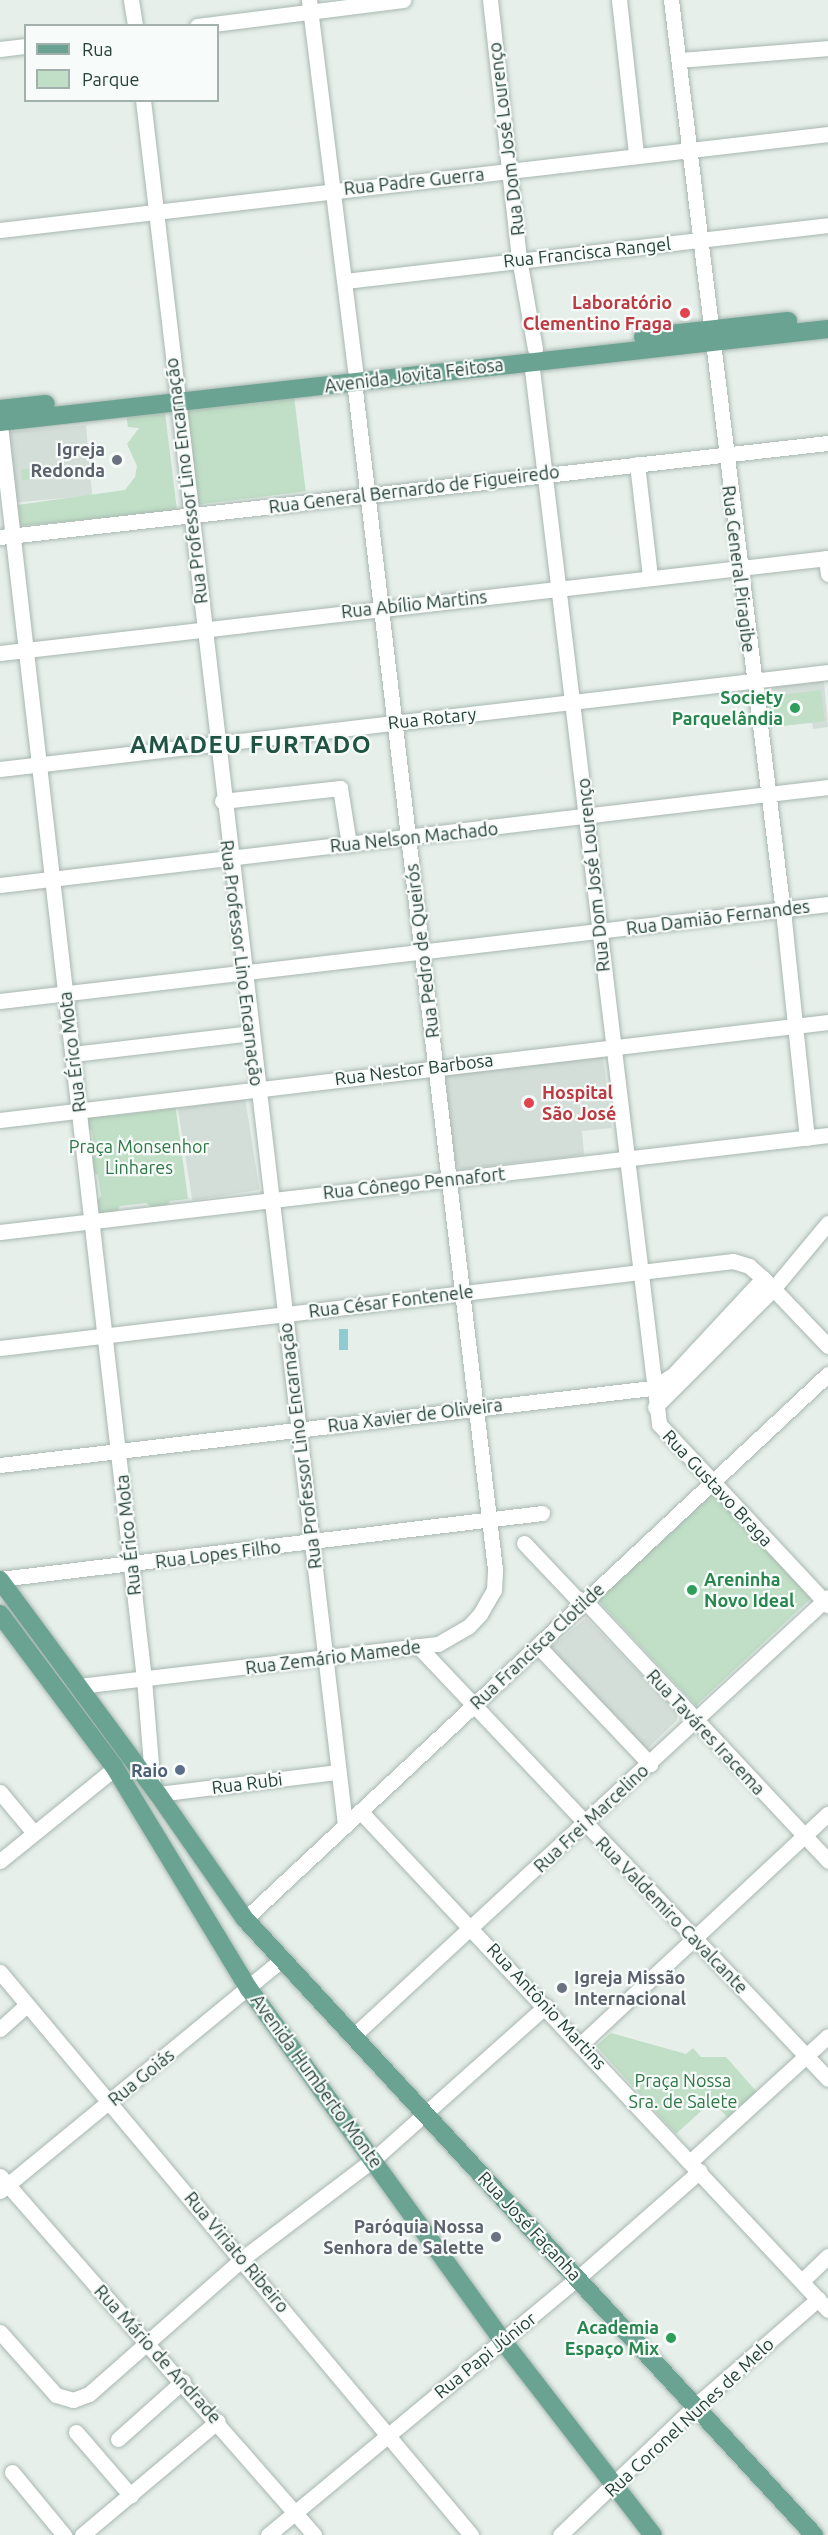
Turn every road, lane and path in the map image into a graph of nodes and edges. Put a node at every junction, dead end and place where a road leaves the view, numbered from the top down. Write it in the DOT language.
graph roads {
  1 [pos="131,0"];
  2 [pos="404,0"];
  3 [pos="490,0"];
  4 [pos="619,0"];
  5 [pos="671,0"];
  6 [pos="310,6"];
  7 [pos="135,24"];
  8 [pos="208,24"];
  9 [pos="24,46"];
  10 [pos="828,48"];
  11 [pos="0,49"];
  12 [pos="679,60"];
  13 [pos="142,102"];
  14 [pos="828,134"];
  15 [pos="690,149"];
  16 [pos="636,155"];
  17 [pos="509,170"];
  18 [pos="332,190"];
  19 [pos="154,211"];
  20 [pos="828,225"];
  21 [pos="0,230"];
  22 [pos="699,240"];
  23 [pos="519,258"];
  24 [pos="345,281"];
  25 [pos="828,316"];
  26 [pos="828,329"];
  27 [pos="711,337"];
  28 [pos="533,355"];
  29 [pos="354,376"];
  30 [pos="176,395"];
  31 [pos="0,409"];
  32 [pos="0,423"];
  33 [pos="828,443"];
  34 [pos="725,454"];
  35 [pos="637,464"];
  36 [pos="545,473"];
  37 [pos="367,494"];
  38 [pos="189,515"];
  39 [pos="7,536"];
  40 [pos="827,558"];
  41 [pos="739,568"];
  42 [pos="828,574"];
  43 [pos="650,577"];
  44 [pos="559,588"];
  45 [pos="381,608"];
  46 [pos="203,628"];
  47 [pos="27,649"];
  48 [pos="0,653"];
  49 [pos="828,672"];
  50 [pos="753,681"];
  51 [pos="573,703"];
  52 [pos="395,723"];
  53 [pos="215,743"];
  54 [pos="38,764"];
  55 [pos="0,769"];
  56 [pos="828,787"];
  57 [pos="767,795"];
  58 [pos="222,801"];
  59 [pos="586,818"];
  60 [pos="408,837"];
  61 [pos="349,844"];
  62 [pos="229,858"];
  63 [pos="52,879"];
  64 [pos="0,885"];
  65 [pos="828,904"];
  66 [pos="783,910"];
  67 [pos="599,931"];
  68 [pos="422,951"];
  69 [pos="243,972"];
  70 [pos="66,993"];
  71 [pos="0,1001"];
  72 [pos="828,1022"];
  73 [pos="796,1027"];
  74 [pos="252,1033"];
  75 [pos="612,1046"];
  76 [pos="73,1054"];
  77 [pos="435,1066"];
  78 [pos="258,1088"];
  79 [pos="79,1111"];
  80 [pos="0,1120"];
  81 [pos="828,1135"];
  82 [pos="807,1138"];
  83 [pos="626,1159"];
  84 [pos="448,1180"];
  85 [pos="269,1199"];
  86 [pos="91,1221"];
  87 [pos="828,1223"];
  88 [pos="0,1232"];
  89 [pos="640,1274"];
  90 [pos="768,1283"];
  91 [pos="462,1293"];
  92 [pos="284,1314"];
  93 [pos="105,1336"];
  94 [pos="828,1346"];
  95 [pos="0,1348"];
  96 [pos="686,1368"];
  97 [pos="828,1374"];
  98 [pos="652,1388"];
  99 [pos="655,1407"];
  100 [pos="475,1408"];
  101 [pos="298,1429"];
  102 [pos="118,1451"];
  103 [pos="0,1465"];
  104 [pos="712,1481"];
  105 [pos="542,1513"];
  106 [pos="489,1521"];
  107 [pos="311,1543"];
  108 [pos="524,1543"];
  109 [pos="131,1564"];
  110 [pos="0,1580"];
  111 [pos="585,1601"];
  112 [pos="827,1601"];
  113 [pos="0,1614"];
  114 [pos="418,1646"];
  115 [pos="538,1646"];
  116 [pos="326,1658"];
  117 [pos="144,1679"];
  118 [pos="79,1686"];
  119 [pos="475,1704"];
  120 [pos="696,1720"];
  121 [pos="650,1764"];
  122 [pos="115,1768"];
  123 [pos="337,1772"];
  124 [pos="156,1791"];
  125 [pos="0,1792"];
  126 [pos="360,1811"];
  127 [pos="828,1814"];
  128 [pos="585,1824"];
  129 [pos="345,1826"];
  130 [pos="34,1833"];
  131 [pos="804,1836"];
  132 [pos="0,1861"];
  133 [pos="828,1862"];
  134 [pos="245,1919"];
  135 [pos="473,1928"];
  136 [pos="696,1939"];
  137 [pos="281,1960"];
  138 [pos="0,1972"];
  139 [pos="249,1989"];
  140 [pos="27,2005"];
  141 [pos="546,2006"];
  142 [pos="0,2029"];
  143 [pos="828,2036"];
  144 [pos="352,2037"];
  145 [pos="582,2043"];
  146 [pos="807,2056"];
  147 [pos="828,2079"];
  148 [pos="110,2102"];
  149 [pos="426,2114"];
  150 [pos="375,2159"];
  151 [pos="695,2166"];
  152 [pos="3,2184"];
  153 [pos="828,2256"];
  154 [pos="243,2258"];
  155 [pos="578,2278"];
  156 [pos="802,2281"];
  157 [pos="823,2305"];
  158 [pos="0,2332"];
  159 [pos="502,2341"];
  160 [pos="148,2342"];
  161 [pos="183,2381"];
  162 [pos="696,2405"];
  163 [pos="218,2421"];
  164 [pos="76,2432"];
  165 [pos="386,2436"];
  166 [pos="118,2439"];
  167 [pos="12,2472"];
  168 [pos="615,2486"];
  169 [pos="131,2496"];
  170 [pos="294,2512"];
  171 [pos="64,2535"];
  172 [pos="82,2535"];
  173 [pos="268,2535"];
  174 [pos="314,2535"];
  175 [pos="471,2535"];
  176 [pos="560,2535"];
  177 [pos="653,2535"];
  178 [pos="814,2535"];
  1 -- 7 [label="street"];
  2 -- 6 [label="street"];
  3 -- 17 [label="street, Rua Dom José Lourenço"];
  4 -- 16 [label="street"];
  5 -- 12 [label="street, Rua General Piragibe"];
  6 -- 8 [label="street"];
  6 -- 18 [label="street, Rua Pedro de Queirós"];
  9 -- 11 [label="street"];
  10 -- 12 [label="street"];
  12 -- 15 [label="street, Rua General Piragibe"];
  13 -- 19 [label="street, Rua Professor Lino Encarnação"];
  14 -- 15 [label="street, Rua Padre Guerra"];
  15 -- 16 [label="street, Rua Padre Guerra"];
  15 -- 22 [label="street, Rua General Piragibe"];
  16 -- 17 [label="street, Rua Padre Guerra"];
  17 -- 18 [label="street, Rua Padre Guerra"];
  17 -- 23 [label="street, Rua Dom José Lourenço"];
  18 -- 19 [label="street, Rua Padre Guerra"];
  18 -- 24 [label="street, Rua Pedro de Queirós"];
  19 -- 21 [label="street, Rua Padre Guerra"];
  19 -- 30 [label="street, Rua Professor Lino Encarnação"];
  20 -- 22 [label="street, Rua Francisca Rangel"];
  22 -- 23 [label="street, Rua Francisca Rangel"];
  22 -- 27 [label="street, Rua General Piragibe"];
  23 -- 24 [label="street, Rua Francisca Rangel"];
  23 -- 28 [label="street, Rua Dom José Lourenço"];
  24 -- 29 [label="street, Rua Pedro de Queirós"];
  25 -- 27 [label="main road, Avenida Jovita Feitosa"];
  26 -- 27 [label="main road, Avenida Jovita Feitosa"];
  27 -- 28 [label="main road, Avenida Jovita Feitosa"];
  27 -- 34 [label="street, Rua General Piragibe"];
  28 -- 29 [label="main road, Avenida Jovita Feitosa"];
  28 -- 36 [label="street, Rua Dom José Lourenço"];
  29 -- 30 [label="main road, Avenida Jovita Feitosa"];
  29 -- 37 [label="street, Rua Pedro de Queirós"];
  30 -- 31 [label="main road, Avenida Jovita Feitosa"];
  30 -- 32 [label="main road, Avenida Jovita Feitosa"];
  30 -- 38 [label="street, Rua Professor Lino Encarnação"];
  32 -- 39 [label="street, Rua Érico Mota"];
  33 -- 34 [label="street, Rua General Bernardo de Figueiredo"];
  34 -- 35 [label="street, Rua General Bernardo de Figueiredo"];
  34 -- 41 [label="street, Rua General Piragibe"];
  35 -- 36 [label="street, Rua General Bernardo de Figueiredo"];
  35 -- 43 [label="street"];
  36 -- 37 [label="street, Rua General Bernardo de Figueiredo"];
  36 -- 44 [label="street, Rua Dom José Lourenço"];
  37 -- 38 [label="street, Rua General Bernardo de Figueiredo"];
  37 -- 45 [label="street, Rua Pedro de Queirós"];
  38 -- 39 [label="street, Rua General Bernardo de Figueiredo"];
  38 -- 46 [label="street, Rua Professor Lino Encarnação"];
  39 -- 47 [label="street, Rua Érico Mota"];
  40 -- 41 [label="street, Rua Abílio Martins"];
  40 -- 42 [label="street"];
  41 -- 43 [label="street, Rua Abílio Martins"];
  41 -- 50 [label="street, Rua General Piragibe"];
  43 -- 44 [label="street, Rua Abílio Martins"];
  44 -- 45 [label="street, Rua Abílio Martins"];
  44 -- 51 [label="street, Rua Dom José Lourenço"];
  45 -- 46 [label="street, Rua Abílio Martins"];
  45 -- 52 [label="street, Rua Pedro de Queirós"];
  46 -- 47 [label="street, Rua Abílio Martins"];
  46 -- 53 [label="street, Rua Professor Lino Encarnação"];
  47 -- 48 [label="street, Rua Abílio Martins"];
  47 -- 54 [label="street, Rua Érico Mota"];
  49 -- 50 [label="street, Rua Rotary"];
  50 -- 51 [label="street, Rua Rotary"];
  50 -- 57 [label="street, Rua General Piragibe"];
  51 -- 52 [label="street, Rua Rotary"];
  51 -- 59 [label="street, Rua Dom José Lourenço"];
  52 -- 53 [label="street, Rua Rotary"];
  52 -- 60 [label="street, Rua Pedro de Queirós"];
  53 -- 54 [label="street, Rua Rotary"];
  53 -- 58 [label="street, Rua Professor Lino Encarnação"];
  54 -- 55 [label="street, Rua Rotary"];
  54 -- 63 [label="street, Rua Érico Mota"];
  56 -- 57 [label="street, Rua Nelson Machado"];
  57 -- 59 [label="street, Rua Nelson Machado"];
  57 -- 66 [label="street, Rua General Piragibe"];
  58 -- 61 [label="street"];
  58 -- 62 [label="street, Rua Professor Lino Encarnação"];
  59 -- 60 [label="street, Rua Nelson Machado"];
  59 -- 67 [label="street, Rua Dom José Lourenço"];
  60 -- 61 [label="street, Rua Nelson Machado"];
  60 -- 68 [label="street, Rua Pedro de Queirós"];
  61 -- 62 [label="street, Rua Nelson Machado"];
  62 -- 63 [label="street, Rua Nelson Machado"];
  62 -- 69 [label="street, Rua Professor Lino Encarnação"];
  63 -- 64 [label="street, Rua Nelson Machado"];
  63 -- 70 [label="street, Rua Érico Mota"];
  65 -- 66 [label="street, Rua Damião Fernandes"];
  66 -- 67 [label="street, Rua Damião Fernandes"];
  66 -- 73 [label="street, Rua General Piragibe"];
  67 -- 68 [label="street, Rua Damião Fernandes"];
  67 -- 75 [label="street, Rua Dom José Lourenço"];
  68 -- 69 [label="street, Rua Damião Fernandes"];
  68 -- 77 [label="street, Rua Pedro de Queirós"];
  69 -- 70 [label="street, Rua Damião Fernandes"];
  69 -- 74 [label="street, Rua Professor Lino Encarnação"];
  70 -- 71 [label="street, Rua Damião Fernandes"];
  70 -- 76 [label="street, Rua Érico Mota"];
  72 -- 73 [label="street, Rua Nestor Barbosa"];
  73 -- 75 [label="street, Rua Nestor Barbosa"];
  73 -- 82 [label="street, Rua General Piragibe"];
  74 -- 76 [label="street"];
  74 -- 78 [label="street, Rua Professor Lino Encarnação"];
  75 -- 77 [label="street, Rua Nestor Barbosa"];
  75 -- 83 [label="street, Rua Dom José Lourenço"];
  76 -- 79 [label="street, Rua Érico Mota"];
  77 -- 78 [label="street, Rua Nestor Barbosa"];
  77 -- 84 [label="street, Rua Pedro de Queirós"];
  78 -- 79 [label="street, Rua Nestor Barbosa"];
  78 -- 85 [label="street, Rua Professor Lino Encarnação"];
  79 -- 80 [label="street, Rua Nestor Barbosa"];
  79 -- 86 [label="street, Rua Érico Mota"];
  81 -- 82 [label="street, Rua Cônego Pennafort"];
  82 -- 83 [label="street, Rua Cônego Pennafort"];
  83 -- 84 [label="street, Rua Cônego Pennafort"];
  83 -- 89 [label="street, Rua Dom José Lourenço"];
  84 -- 85 [label="street, Rua Cônego Pennafort"];
  84 -- 91 [label="street, Rua Pedro de Queirós"];
  85 -- 86 [label="street, Rua Cônego Pennafort"];
  85 -- 92 [label="street, Rua Professor Lino Encarnação"];
  86 -- 88 [label="street, Rua Cônego Pennafort"];
  86 -- 93 [label="street, Rua Érico Mota"];
  87 -- 90 [label="street"];
  89 -- 90 [label="street, Rua César Fontenele"];
  89 -- 91 [label="street, Rua César Fontenele"];
  89 -- 98 [label="street, Rua Dom José Lourenço"];
  90 -- 94 [label="street, Rua César Fontenele"];
  90 -- 96 [label="street"];
  91 -- 92 [label="street, Rua César Fontenele"];
  91 -- 100 [label="street, Rua Pedro de Queirós"];
  92 -- 93 [label="street, Rua César Fontenele"];
  92 -- 101 [label="street, Rua Professor Lino Encarnação"];
  93 -- 95 [label="street, Rua César Fontenele"];
  93 -- 102 [label="street, Rua Érico Mota"];
  96 -- 98 [label="street"];
  96 -- 99 [label="street"];
  97 -- 104 [label="street, Rua Francisca Clotilde"];
  98 -- 99 [label="street, Rua Gustavo Braga"];
  98 -- 100 [label="street, Rua Xavier de Oliveira"];
  99 -- 104 [label="street, Rua Gustavo Braga"];
  100 -- 101 [label="street, Rua Xavier de Oliveira"];
  100 -- 106 [label="street, Rua Pedro de Queirós"];
  101 -- 102 [label="street, Rua Xavier de Oliveira"];
  101 -- 107 [label="street, Rua Professor Lino Encarnação"];
  102 -- 103 [label="street, Rua Xavier de Oliveira"];
  102 -- 109 [label="street, Rua Érico Mota"];
  104 -- 111 [label="street, Rua Francisca Clotilde"];
  104 -- 112 [label="street, Rua Gustavo Braga"];
  105 -- 106 [label="street, Rua Lopes Filho"];
  106 -- 107 [label="street, Rua Lopes Filho"];
  106 -- 114 [label="street, Rua Zemário Mamede"];
  107 -- 109 [label="street, Rua Lopes Filho"];
  107 -- 116 [label="street, Rua Professor Lino Encarnação"];
  108 -- 111 [label="street, Rua Taváres Iracema"];
  109 -- 110 [label="street, Rua Lopes Filho"];
  109 -- 117 [label="street, Rua Érico Mota"];
  110 -- 118 [label="main road"];
  111 -- 115 [label="street, Rua Francisca Clotilde"];
  111 -- 120 [label="street, Rua Taváres Iracema"];
  112 -- 120 [label="street, Rua Frei Marcelino"];
  113 -- 122 [label="main road, Avenida Humberto Monte"];
  114 -- 116 [label="street, Rua Zemário Mamede"];
  114 -- 119 [label="street, Rua Valdemiro Cavalcante"];
  115 -- 119 [label="street, Rua Francisca Clotilde"];
  115 -- 121 [label="street"];
  116 -- 117 [label="street, Rua Zemário Mamede"];
  116 -- 123 [label="street, Rua Professor Lino Encarnação"];
  117 -- 118 [label="street, Rua Zemário Mamede"];
  117 -- 124 [label="street, Rua Érico Mota"];
  118 -- 124 [label="main road"];
  119 -- 126 [label="street, Rua Francisca Clotilde"];
  119 -- 128 [label="street, Rua Valdemiro Cavalcante"];
  120 -- 121 [label="street, Rua Frei Marcelino"];
  120 -- 131 [label="street, Rua Taváres Iracema"];
  121 -- 128 [label="street, Rua Frei Marcelino"];
  122 -- 130 [label="street"];
  122 -- 139 [label="main road, Avenida Humberto Monte"];
  123 -- 124 [label="street, Rua Rubi"];
  123 -- 129 [label="street, Rua Professor Lino Encarnação"];
  124 -- 134 [label="main road"];
  125 -- 130 [label="street"];
  126 -- 129 [label="street, Rua Francisca Clotilde"];
  126 -- 135 [label="street, Rua Antônio Martins"];
  127 -- 131 [label="street"];
  128 -- 135 [label="street, Rua Frei Marcelino"];
  128 -- 136 [label="street, Rua Valdemiro Cavalcante"];
  129 -- 134 [label="street, Rua Francisca Clotilde"];
  130 -- 132 [label="street"];
  131 -- 133 [label="street, Rua Taváres Iracema"];
  131 -- 136 [label="street"];
  134 -- 137 [label="main road, Rua José Façanha"];
  135 -- 141 [label="street, Rua Antônio Martins"];
  135 -- 144 [label="street, Rua Frei Marcelino"];
  136 -- 145 [label="street"];
  136 -- 146 [label="street, Rua Valdemiro Cavalcante"];
  137 -- 139 [label="street, Rua Goiás"];
  137 -- 144 [label="main road, Rua José Façanha"];
  138 -- 140 [label="street, Rua Viriato Ribeiro"];
  139 -- 148 [label="street, Rua Goiás"];
  139 -- 150 [label="main road, Avenida Humberto Monte"];
  140 -- 142 [label="street"];
  140 -- 148 [label="street, Rua Viriato Ribeiro"];
  141 -- 145 [label="street, Rua Antônio Martins"];
  141 -- 149 [label="street"];
  143 -- 146 [label="street, Rua Papi Júnior"];
  144 -- 149 [label="main road, Rua José Façanha"];
  145 -- 151 [label="street, Rua Antônio Martins"];
  146 -- 147 [label="street, Rua Valdemiro Cavalcante"];
  146 -- 151 [label="street, Rua Papi Júnior"];
  148 -- 152 [label="street, Rua Goiás"];
  148 -- 154 [label="street, Rua Viriato Ribeiro"];
  149 -- 150 [label="street"];
  149 -- 155 [label="main road, Rua José Façanha"];
  150 -- 154 [label="street"];
  150 -- 159 [label="main road, Avenida Humberto Monte"];
  151 -- 155 [label="street, Rua Papi Júnior"];
  151 -- 156 [label="street, Rua Antônio Martins"];
  152 -- 160 [label="street, Rua Mário de Andrade"];
  153 -- 156 [label="street"];
  154 -- 160 [label="street"];
  154 -- 165 [label="street, Rua Viriato Ribeiro"];
  155 -- 159 [label="street, Rua Papi Júnior"];
  155 -- 162 [label="main road, Rua José Façanha"];
  156 -- 157 [label="street, Rua Antônio Martins"];
  157 -- 162 [label="street, Rua Coronel Nunes de Melo"];
  158 -- 160 [label="street"];
  159 -- 165 [label="street, Rua Papi Júnior"];
  159 -- 168 [label="main road, Avenida Humberto Monte"];
  160 -- 161 [label="street, Rua Mário de Andrade"];
  161 -- 163 [label="street, Rua Mário de Andrade"];
  161 -- 166 [label="street"];
  162 -- 168 [label="street, Rua Coronel Nunes de Melo"];
  162 -- 178 [label="main road, Rua José Façanha"];
  163 -- 169 [label="street"];
  163 -- 170 [label="street, Rua Mário de Andrade"];
  164 -- 169 [label="street"];
  165 -- 170 [label="street, Rua Papi Júnior"];
  165 -- 175 [label="street, Rua Viriato Ribeiro"];
  167 -- 171 [label="street"];
  168 -- 176 [label="street, Rua Coronel Nunes de Melo"];
  168 -- 177 [label="main road, Avenida Humberto Monte"];
  169 -- 172 [label="street"];
  170 -- 173 [label="street, Rua Papi Júnior"];
  170 -- 174 [label="street, Rua Mário de Andrade"];
}
